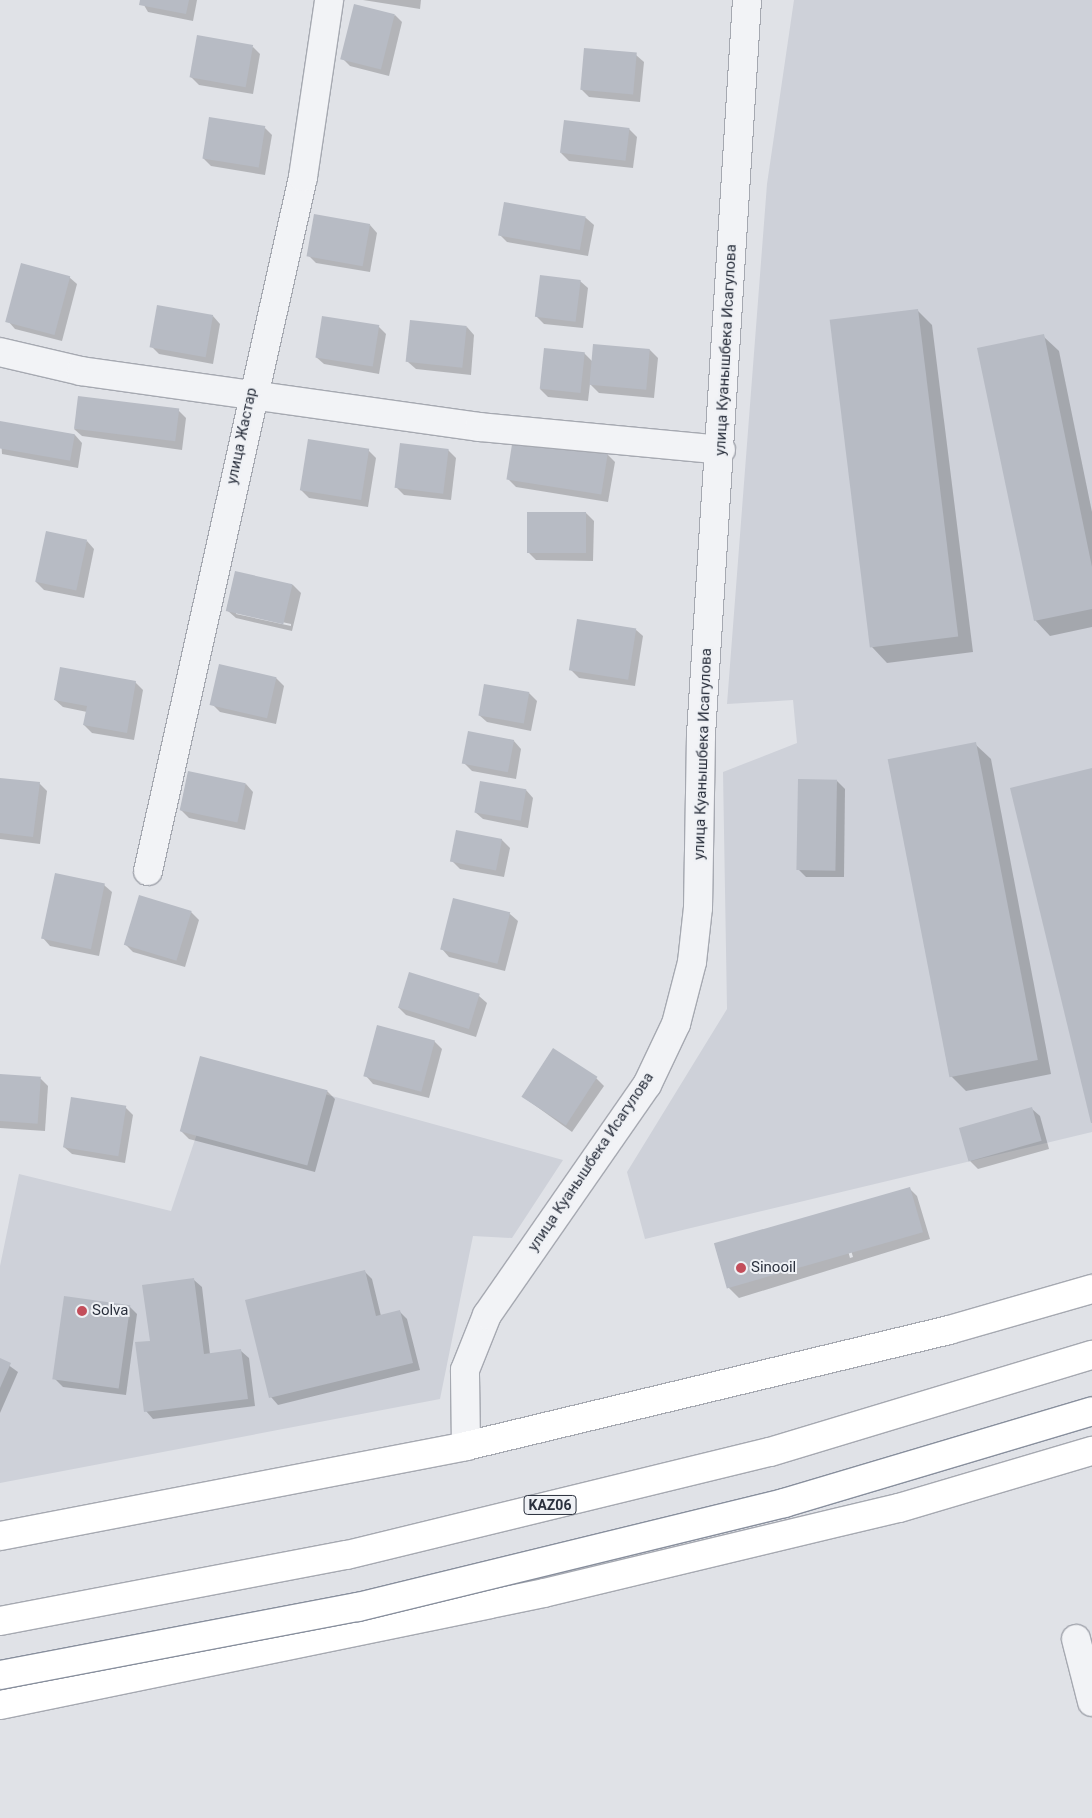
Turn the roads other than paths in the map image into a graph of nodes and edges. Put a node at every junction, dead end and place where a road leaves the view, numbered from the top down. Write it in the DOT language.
graph roads {
  1 [pos="330,0"];
  2 [pos="747,0"];
  3 [pos="0,352"];
  4 [pos="251,394"];
  5 [pos="721,450"];
  6 [pos="148,871"];
  7 [pos="1092,1288"];
  8 [pos="1092,1355"];
  9 [pos="1092,1411"];
  10 [pos="466,1446"];
  11 [pos="1092,1451"];
  12 [pos="36,1530"];
  13 [pos="0,1536"];
  14 [pos="0,1555"];
  15 [pos="0,1621"];
  16 [pos="1076,1639"];
  17 [pos="0,1674"];
  18 [pos="51,1694"];
  19 [pos="1092,1702"];
  20 [pos="0,1705"];
  1 -- 4 [label="street, улица Жастар"];
  2 -- 5 [label="street, улица Куанышбека Исагулова"];
  3 -- 4 [label="street"];
  4 -- 5 [label="street"];
  4 -- 6 [label="street, улица Жастар"];
  5 -- 10 [label="street, улица Куанышбека Исагулова"];
  7 -- 10 [label="main road"];
  8 -- 15 [label="main road, KАZ06"];
  9 -- 17 [label="main road, bridge"];
  10 -- 12 [label="main road"];
  11 -- 18 [label="main road"];
  12 -- 13 [label="main road"];
  12 -- 14 [label="main road"];
  16 -- 19 [label="street"];
  17 -- 18 [label="main road"];
  18 -- 20 [label="main road"];
}
